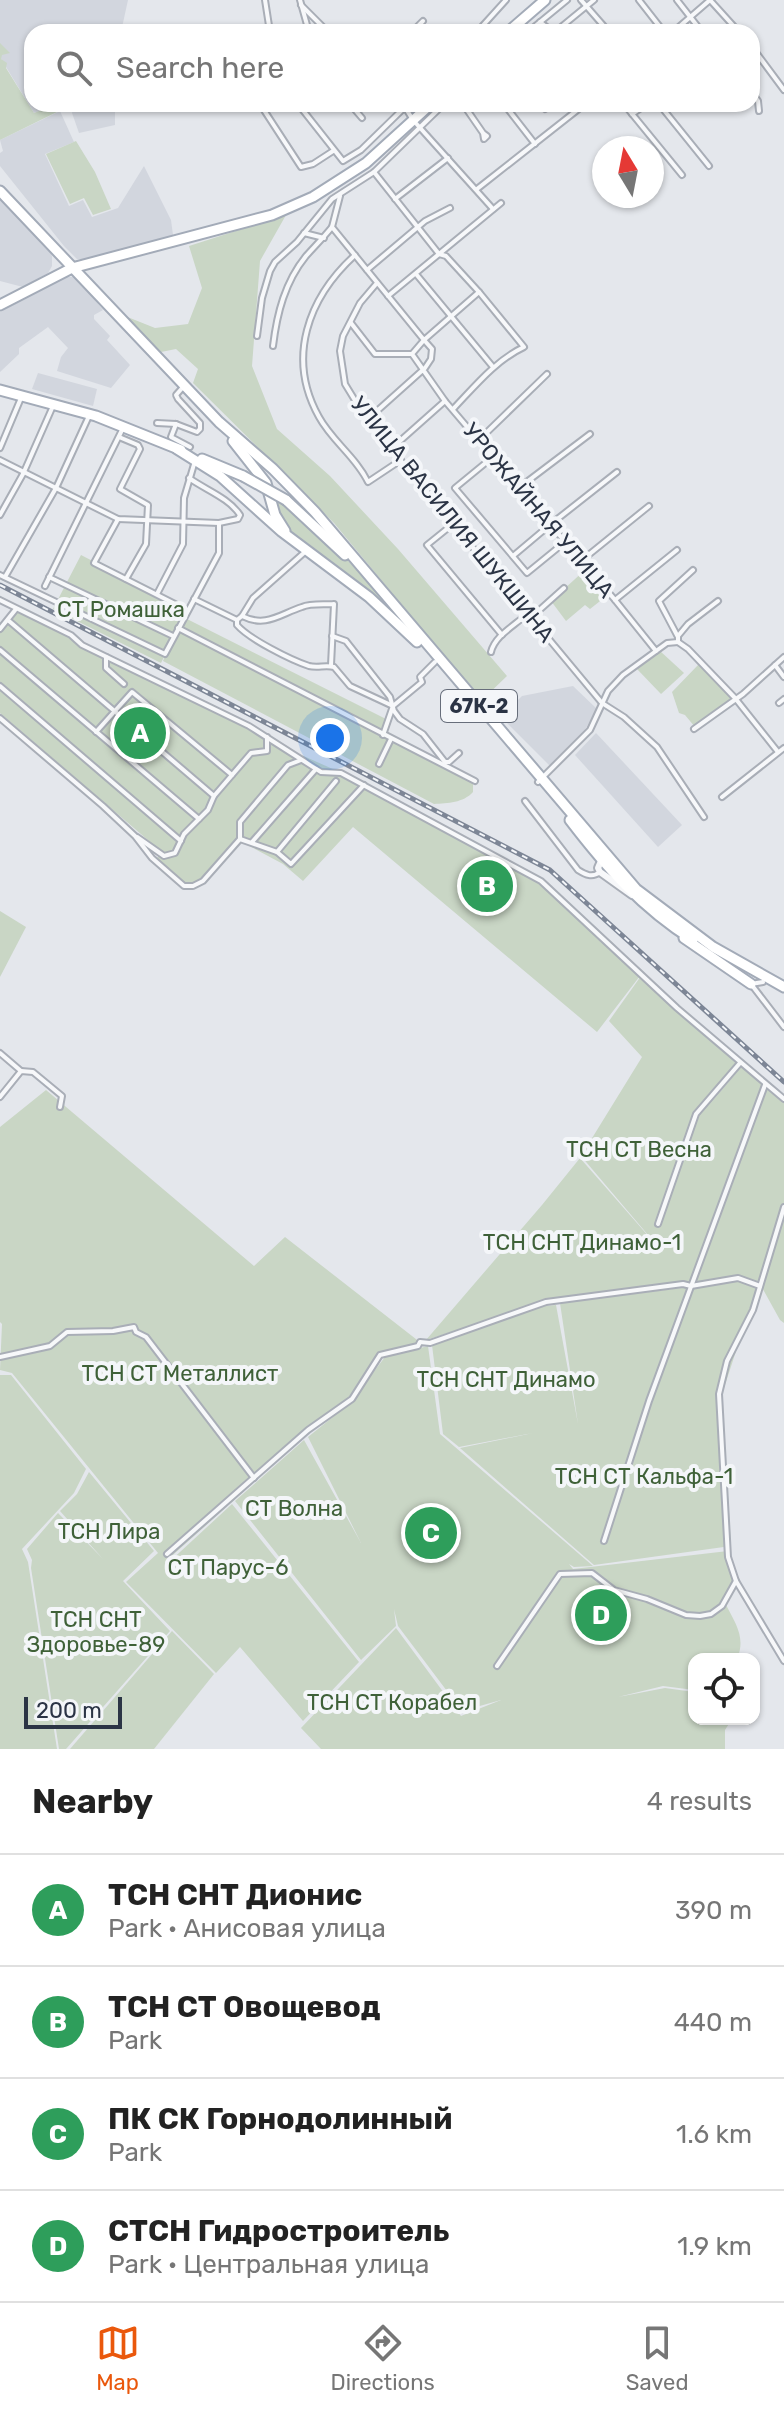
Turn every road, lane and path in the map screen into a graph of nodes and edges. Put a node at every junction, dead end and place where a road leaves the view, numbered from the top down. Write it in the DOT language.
graph roads {
  1 [pos="265,0"];
  2 [pos="506,0"];
  3 [pos="545,0"];
  4 [pos="567,0"];
  5 [pos="581,0"];
  6 [pos="594,0"];
  7 [pos="639,0"];
  8 [pos="677,0"];
  9 [pos="710,0"];
  10 [pos="301,3"];
  11 [pos="538,4"];
  12 [pos="588,5"];
  13 [pos="690,17"];
  14 [pos="423,21"];
  15 [pos="540,22"];
  16 [pos="269,24"];
  17 [pos="307,24"];
  18 [pos="321,24"];
  19 [pos="420,24"];
  20 [pos="484,24"];
  21 [pos="517,24"];
  22 [pos="538,24"];
  23 [pos="543,24"];
  24 [pos="564,24"];
  25 [pos="603,24"];
  26 [pos="658,24"];
  27 [pos="682,24"];
  28 [pos="696,24"];
  29 [pos="732,24"];
  30 [pos="760,58"];
  31 [pos="784,90"];
  32 [pos="265,112"];
  33 [pos="304,112"];
  34 [pos="357,112"];
  35 [pos="398,112"];
  36 [pos="408,112"];
  37 [pos="425,112"];
  38 [pos="433,112"];
  39 [pos="469,112"];
  40 [pos="510,112"];
  41 [pos="575,112"];
  42 [pos="635,112"];
  43 [pos="665,112"];
  44 [pos="632,114"];
  45 [pos="362,118"];
  46 [pos="417,124"];
  47 [pos="483,133"];
  48 [pos="535,144"];
  49 [pos="333,151"];
  50 [pos="448,158"];
  51 [pos="709,166"];
  52 [pos="374,172"];
  53 [pos="682,175"];
  54 [pos="476,190"];
  55 [pos="0,191"];
  56 [pos="341,194"];
  57 [pos="395,199"];
  58 [pos="501,203"];
  59 [pos="450,208"];
  60 [pos="493,209"];
  61 [pos="332,227"];
  62 [pos="417,228"];
  63 [pos="304,233"];
  64 [pos="324,238"];
  65 [pos="439,254"];
  66 [pos="355,255"];
  67 [pos="72,268"];
  68 [pos="367,270"];
  69 [pos="416,274"];
  70 [pos="377,283"];
  71 [pos="479,292"];
  72 [pos="388,296"];
  73 [pos="0,305"];
  74 [pos="451,316"];
  75 [pos="351,319"];
  76 [pos="257,336"];
  77 [pos="424,340"];
  78 [pos="273,346"];
  79 [pos="412,354"];
  80 [pos="493,367"];
  81 [pos="425,368"];
  82 [pos="547,374"];
  83 [pos="184,386"];
  84 [pos="0,390"];
  85 [pos="22,396"];
  86 [pos="445,401"];
  87 [pos="54,404"];
  88 [pos="453,409"];
  89 [pos="90,414"];
  90 [pos="368,419"];
  91 [pos="219,422"];
  92 [pos="157,423"];
  93 [pos="176,424"];
  94 [pos="124,426"];
  95 [pos="590,434"];
  96 [pos="119,437"];
  97 [pos="480,439"];
  98 [pos="190,447"];
  99 [pos="0,448"];
  100 [pos="177,449"];
  101 [pos="391,449"];
  102 [pos="494,456"];
  103 [pos="0,460"];
  104 [pos="195,460"];
  105 [pos="401,460"];
  106 [pos="24,472"];
  107 [pos="617,472"];
  108 [pos="189,478"];
  109 [pos="266,483"];
  110 [pos="288,485"];
  111 [pos="520,487"];
  112 [pos="56,488"];
  113 [pos="87,504"];
  114 [pos="649,506"];
  115 [pos="0,515"];
  116 [pos="118,519"];
  117 [pos="147,520"];
  118 [pos="184,521"];
  119 [pos="219,523"];
  120 [pos="453,524"];
  121 [pos="551,524"];
  122 [pos="295,542"];
  123 [pos="565,542"];
  124 [pos="677,550"];
  125 [pos="306,551"];
  126 [pos="513,556"];
  127 [pos="581,561"];
  128 [pos="693,570"];
  129 [pos="2,576"];
  130 [pos="49,577"];
  131 [pos="126,579"];
  132 [pos="376,585"];
  133 [pos="45,586"];
  134 [pos="564,588"];
  135 [pos="157,594"];
  136 [pos="193,599"];
  137 [pos="0,600"];
  138 [pos="615,600"];
  139 [pos="718,601"];
  140 [pos="16,609"];
  141 [pos="187,610"];
  142 [pos="528,613"];
  143 [pos="242,616"];
  144 [pos="237,620"];
  145 [pos="9,621"];
  146 [pos="178,628"];
  147 [pos="0,629"];
  148 [pos="502,635"];
  149 [pos="332,636"];
  150 [pos="173,637"];
  151 [pos="678,639"];
  152 [pos="0,650"];
  153 [pos="656,651"];
  154 [pos="491,652"];
  155 [pos="106,657"];
  156 [pos="784,657"];
  157 [pos="435,662"];
  158 [pos="331,665"];
  159 [pos="775,665"];
  160 [pos="784,677"];
  161 [pos="124,684"];
  162 [pos="0,686"];
  163 [pos="735,698"];
  164 [pos="602,703"];
  165 [pos="393,706"];
  166 [pos="114,711"];
  167 [pos="0,718"];
  168 [pos="694,729"];
  169 [pos="96,732"];
  170 [pos="383,735"];
  171 [pos="267,737"];
  172 [pos="391,739"];
  173 [pos="784,748"];
  174 [pos="778,752"];
  175 [pos="459,753"];
  176 [pos="302,759"];
  177 [pos="379,764"];
  178 [pos="319,770"];
  179 [pos="232,775"];
  180 [pos="540,780"];
  181 [pos="336,781"];
  182 [pos="475,781"];
  183 [pos="364,785"];
  184 [pos="214,796"];
  185 [pos="722,797"];
  186 [pos="525,801"];
  187 [pos="704,817"];
  188 [pos="199,819"];
  189 [pos="135,836"];
  190 [pos="240,839"];
  191 [pos="181,841"];
  192 [pos="251,843"];
  193 [pos="277,852"];
  194 [pos="606,862"];
  195 [pos="600,872"];
  196 [pos="634,896"];
  197 [pos="677,930"];
  198 [pos="763,982"];
  199 [pos="751,984"];
  200 [pos="784,987"];
  201 [pos="784,993"];
  202 [pos="784,1027"];
  203 [pos="0,1053"];
  204 [pos="740,1063"];
  205 [pos="21,1071"];
  206 [pos="765,1085"];
  207 [pos="0,1097"];
  208 [pos="784,1099"];
  209 [pos="60,1107"];
  210 [pos="784,1207"];
  211 [pos="658,1224"];
  212 [pos="691,1286"];
  213 [pos="760,1286"];
  214 [pos="0,1357"];
  215 [pos="254,1478"];
  216 [pos="604,1541"];
  217 [pos="167,1554"];
  218 [pos="736,1581"];
  219 [pos="784,1661"];
  220 [pos="497,1666"];
  1 -- 16 [label="street"];
  2 -- 20 [label="street"];
  3 -- 11 [label="main road"];
  4 -- 15 [label="street"];
  5 -- 12 [label="street"];
  6 -- 12 [label="street"];
  7 -- 26 [label="street"];
  8 -- 13 [label="street"];
  9 -- 13 [label="street"];
  9 -- 29 [label="street"];
  10 -- 17 [label="street"];
  10 -- 18 [label="street"];
  11 -- 21 [label="main road"];
  12 -- 24 [label="street"];
  12 -- 25 [label="street"];
  13 -- 27 [label="street"];
  13 -- 28 [label="street"];
  14 -- 19 [label="street"];
  15 -- 22 [label="street"];
  15 -- 23 [label="street"];
  30 -- 31 [label="street"];
  32 -- 49 [label="street"];
  33 -- 49 [label="street"];
  34 -- 45 [label="street"];
  35 -- 49 [label="street"];
  36 -- 46 [label="street"];
  37 -- 46 [label="main road"];
  38 -- 46 [label="street"];
  39 -- 47 [label="street"];
  40 -- 48 [label="street"];
  41 -- 48 [label="street"];
  42 -- 44 [label="street"];
  43 -- 51 [label="street"];
  44 -- 53 [label="street"];
  46 -- 50 [label="street"];
  46 -- 52 [label="street"];
  46 -- 67 [label="main road"];
  48 -- 54 [label="street"];
  50 -- 54 [label="street"];
  50 -- 57 [label="street"];
  52 -- 56 [label="street"];
  52 -- 57 [label="street"];
  54 -- 60 [label="street"];
  55 -- 67 [label="main road"];
  56 -- 61 [label="street"];
  56 -- 63 [label="street"];
  57 -- 62 [label="street"];
  58 -- 60 [label="street"];
  59 -- 62 [label="street"];
  60 -- 65 [label="street"];
  61 -- 64 [label="street"];
  61 -- 66 [label="street"];
  62 -- 65 [label="street"];
  62 -- 68 [label="street"];
  63 -- 64 [label="street"];
  63 -- 76 [label="street"];
  64 -- 78 [label="street"];
  65 -- 69 [label="street"];
  65 -- 71 [label="street"];
  66 -- 68 [label="street"];
  66 -- 105 [label="street"];
  67 -- 73 [label="main road"];
  67 -- 83 [label="main road"];
  68 -- 70 [label="street"];
  69 -- 72 [label="street"];
  69 -- 74 [label="street"];
  70 -- 72 [label="street"];
  70 -- 75 [label="street, УЛИЦА ВАСИЛИЯ ШУКШИНА"];
  71 -- 74 [label="street"];
  71 -- 80 [label="street"];
  72 -- 77 [label="street"];
  74 -- 77 [label="street"];
  74 -- 80 [label="street"];
  75 -- 79 [label="street"];
  75 -- 90 [label="street, УЛИЦА ВАСИЛИЯ ШУКШИНА"];
  77 -- 79 [label="street"];
  77 -- 81 [label="street"];
  79 -- 81 [label="street, УРОЖАЙНАЯ УЛИЦА"];
  80 -- 88 [label="street"];
  81 -- 86 [label="street, УРОЖАЙНАЯ УЛИЦА"];
  81 -- 90 [label="street"];
  82 -- 97 [label="street"];
  83 -- 91 [label="main road"];
  83 -- 93 [label="street"];
  84 -- 85 [label="main road, 67К-2"];
  85 -- 87 [label="main road, 67К-2"];
  85 -- 99 [label="street"];
  86 -- 88 [label="street, УРОЖАЙНАЯ УЛИЦА"];
  86 -- 101 [label="street"];
  87 -- 89 [label="main road, 67К-2"];
  87 -- 106 [label="street"];
  88 -- 97 [label="street, УРОЖАЙНАЯ УЛИЦА"];
  89 -- 94 [label="main road, 67К-2"];
  89 -- 112 [label="street"];
  90 -- 101 [label="street, УЛИЦА ВАСИЛИЯ ШУКШИНА"];
  91 -- 109 [label="main road"];
  91 -- 110 [label="main road"];
  92 -- 93 [label="street"];
  93 -- 98 [label="street"];
  94 -- 96 [label="street"];
  94 -- 100 [label="main road, 67К-2"];
  95 -- 111 [label="street"];
  96 -- 113 [label="street"];
  96 -- 117 [label="street"];
  97 -- 102 [label="street, УРОЖАЙНАЯ УЛИЦА"];
  100 -- 104 [label="main road, 67К-2"];
  100 -- 132 [label="main road, 67К-2, bridge"];
  101 -- 105 [label="street, УЛИЦА ВАСИЛИЯ ШУКШИНА"];
  102 -- 111 [label="street, УРОЖАЙНАЯ УЛИЦА"];
  102 -- 126 [label="street"];
  103 -- 106 [label="street"];
  104 -- 108 [label="street"];
  104 -- 122 [label="main road, 67К-2"];
  105 -- 120 [label="street, УЛИЦА ВАСИЛИЯ ШУКШИНА"];
  106 -- 112 [label="street"];
  106 -- 115 [label="street"];
  107 -- 121 [label="street"];
  108 -- 118 [label="street"];
  108 -- 119 [label="street"];
  109 -- 110 [label="main road"];
  109 -- 122 [label="main road"];
  110 -- 132 [label="main road"];
  111 -- 121 [label="street, УРОЖАЙНАЯ УЛИЦА"];
  112 -- 113 [label="street"];
  112 -- 129 [label="street"];
  113 -- 116 [label="street"];
  113 -- 130 [label="street"];
  114 -- 127 [label="street"];
  116 -- 117 [label="street"];
  116 -- 131 [label="street"];
  117 -- 118 [label="street"];
  117 -- 131 [label="street"];
  118 -- 119 [label="street"];
  118 -- 135 [label="street"];
  119 -- 136 [label="street"];
  120 -- 142 [label="street, УЛИЦА ВАСИЛИЯ ШУКШИНА"];
  120 -- 148 [label="street"];
  121 -- 123 [label="street, УРОЖАЙНАЯ УЛИЦА"];
  121 -- 126 [label="street"];
  122 -- 125 [label="main road, 67К-2"];
  123 -- 126 [label="street"];
  123 -- 127 [label="street, УРОЖАЙНАЯ УЛИЦА"];
  124 -- 138 [label="street"];
  125 -- 143 [label="street"];
  125 -- 157 [label="main road, 67К-2"];
  127 -- 138 [label="street, УРОЖАЙНАЯ УЛИЦА"];
  128 -- 151 [label="street"];
  129 -- 150 [label="street"];
  130 -- 133 [label="street"];
  130 -- 150 [label="street"];
  131 -- 135 [label="street"];
  132 -- 180 [label="main road, 67К-2"];
  134 -- 142 [label="street"];
  135 -- 141 [label="street"];
  136 -- 141 [label="street"];
  136 -- 144 [label="street"];
  137 -- 140 [label="street"];
  138 -- 153 [label="street, УРОЖАЙНАЯ УЛИЦА"];
  139 -- 151 [label="street"];
  140 -- 145 [label="street"];
  140 -- 155 [label="street"];
  141 -- 146 [label="street"];
  142 -- 148 [label="street"];
  142 -- 164 [label="street, УЛИЦА ВАСИЛИЯ ШУКШИНА"];
  143 -- 144 [label="street"];
  143 -- 149 [label="street"];
  144 -- 158 [label="street"];
  145 -- 147 [label="street"];
  145 -- 166 [label="street"];
  146 -- 150 [label="street"];
  146 -- 170 [label="street"];
  148 -- 154 [label="street"];
  149 -- 158 [label="street"];
  149 -- 165 [label="street"];
  151 -- 153 [label="street"];
  151 -- 163 [label="street"];
  152 -- 169 [label="street"];
  153 -- 164 [label="street"];
  155 -- 161 [label="street"];
  155 -- 171 [label="street"];
  156 -- 159 [label="street"];
  157 -- 165 [label="street"];
  157 -- 180 [label="main road, 67К-2"];
  158 -- 165 [label="street"];
  159 -- 160 [label="street"];
  159 -- 163 [label="street"];
  162 -- 191 [label="street"];
  163 -- 168 [label="street"];
  163 -- 174 [label="street"];
  164 -- 180 [label="street"];
  164 -- 187 [label="street, УЛИЦА ВАСИЛИЯ ШУКШИНА"];
  165 -- 170 [label="street"];
  165 -- 175 [label="street"];
  166 -- 169 [label="street"];
  166 -- 179 [label="street"];
  166 -- 184 [label="street"];
  167 -- 189 [label="street"];
  169 -- 188 [label="street"];
  170 -- 172 [label="street"];
  171 -- 176 [label="street"];
  171 -- 179 [label="street"];
  172 -- 177 [label="street"];
  172 -- 182 [label="street"];
  173 -- 174 [label="street"];
  174 -- 185 [label="street"];
  176 -- 178 [label="street"];
  176 -- 190 [label="street"];
  178 -- 183 [label="street"];
  178 -- 192 [label="street"];
  179 -- 184 [label="street"];
  180 -- 194 [label="main road, 67К-2"];
  181 -- 193 [label="street"];
  183 -- 193 [label="street"];
  183 -- 204 [label="street"];
  184 -- 188 [label="street"];
  186 -- 195 [label="street"];
  188 -- 191 [label="street"];
  189 -- 190 [label="street"];
  189 -- 191 [label="street"];
  190 -- 192 [label="street"];
  192 -- 193 [label="street"];
  194 -- 195 [label="street"];
  194 -- 196 [label="main road, 67К-2"];
  194 -- 200 [label="main road, 67К-2"];
  195 -- 196 [label="street"];
  196 -- 197 [label="main road, 67К-2"];
  197 -- 198 [label="main road, 67К-2"];
  197 -- 199 [label="main road"];
  198 -- 199 [label="street"];
  198 -- 201 [label="main road, 67К-2"];
  199 -- 202 [label="street"];
  203 -- 205 [label="street"];
  204 -- 206 [label="street"];
  204 -- 211 [label="street"];
  205 -- 207 [label="street"];
  205 -- 209 [label="street"];
  206 -- 208 [label="street"];
  206 -- 212 [label="street"];
  210 -- 213 [label="street"];
  212 -- 213 [label="street"];
  212 -- 215 [label="street"];
  212 -- 216 [label="street"];
  213 -- 218 [label="street"];
  214 -- 215 [label="street"];
  215 -- 217 [label="street"];
  218 -- 219 [label="street"];
  218 -- 220 [label="street"];
}
